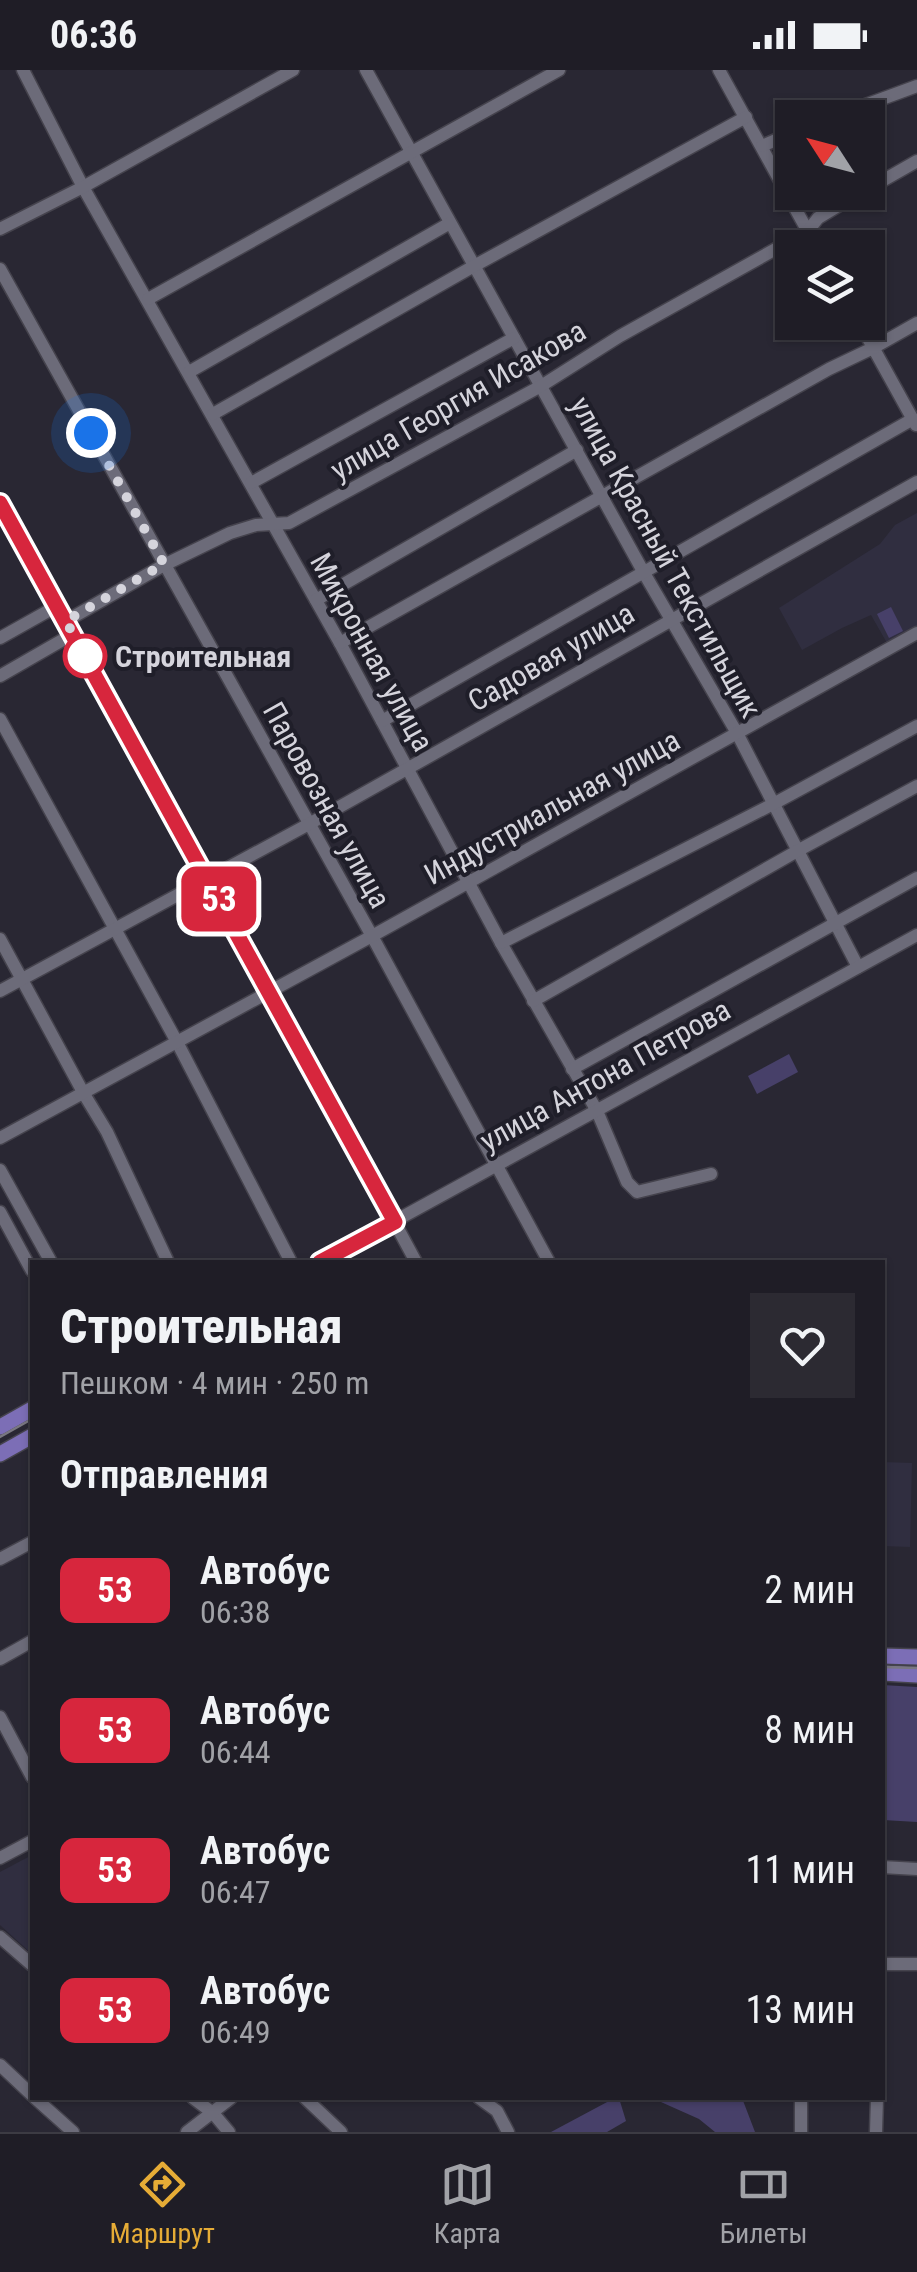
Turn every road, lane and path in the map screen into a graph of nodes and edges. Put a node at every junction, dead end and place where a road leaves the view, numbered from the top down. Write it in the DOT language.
graph roads {
  1 [pos="24,70"];
  2 [pos="294,70"];
  3 [pos="366,70"];
  4 [pos="559,70"];
  5 [pos="720,70"];
  6 [pos="917,86"];
  7 [pos="879,100"];
  8 [pos="746,117"];
  9 [pos="775,141"];
  10 [pos="762,146"];
  11 [pos="411,152"];
  12 [pos="917,161"];
  13 [pos="885,179"];
  14 [pos="83,187"];
  15 [pos="831,210"];
  16 [pos="450,224"];
  17 [pos="0,229"];
  18 [pos="807,230"];
  19 [pos="809,230"];
  20 [pos="775,249"];
  21 [pos="474,266"];
  22 [pos="0,268"];
  23 [pos="148,299"];
  24 [pos="917,322"];
  25 [pos="514,338"];
  26 [pos="869,340"];
  27 [pos="873,348"];
  28 [pos="189,372"];
  29 [pos="541,386"];
  30 [pos="213,414"];
  31 [pos="915,423"];
  32 [pos="577,450"];
  33 [pos="917,482"];
  34 [pos="251,484"];
  35 [pos="603,496"];
  36 [pos="0,502"];
  37 [pos="273,525"];
  38 [pos="164,564"];
  39 [pos="644,572"];
  40 [pos="316,600"];
  41 [pos="57,606"];
  42 [pos="670,619"];
  43 [pos="66,621"];
  44 [pos="917,633"];
  45 [pos="73,634"];
  46 [pos="0,638"];
  47 [pos="340,643"];
  48 [pos="0,676"];
  49 [pos="0,719"];
  50 [pos="382,720"];
  51 [pos="917,726"];
  52 [pos="737,733"];
  53 [pos="408,768"];
  54 [pos="917,786"];
  55 [pos="774,803"];
  56 [pos="309,824"];
  57 [pos="798,850"];
  58 [pos="207,878"];
  59 [pos="917,878"];
  60 [pos="468,881"];
  61 [pos="836,922"];
  62 [pos="115,928"];
  63 [pos="917,935"];
  64 [pos="372,936"];
  65 [pos="0,939"];
  66 [pos="501,943"];
  67 [pos="858,967"];
  68 [pos="22,978"];
  69 [pos="0,991"];
  70 [pos="270,991"];
  71 [pos="533,1001"];
  72 [pos="176,1042"];
  73 [pos="572,1068"];
  74 [pos="84,1094"];
  75 [pos="596,1112"];
  76 [pos="0,1138"];
  77 [pos="498,1165"];
  78 [pos="0,1170"];
  79 [pos="710,1174"];
  80 [pos="0,1212"];
  81 [pos="395,1222"];
  82 [pos="50,1260"];
  83 [pos="167,1260"];
  84 [pos="290,1260"];
  85 [pos="324,1260"];
  86 [pos="415,1260"];
  87 [pos="549,1260"];
  88 [pos="30,1267"];
  89 [pos="30,1410"];
  90 [pos="0,1427"];
  91 [pos="30,1437"];
  92 [pos="0,1454"];
  93 [pos="30,1543"];
  94 [pos="0,1560"];
  95 [pos="30,1642"];
  96 [pos="885,1656"];
  97 [pos="917,1657"];
  98 [pos="0,1659"];
  99 [pos="885,1673"];
  100 [pos="917,1675"];
  101 [pos="0,1717"];
  102 [pos="30,1773"];
  103 [pos="30,1843"];
  104 [pos="0,1858"];
  105 [pos="885,1867"];
  106 [pos="917,1869"];
  107 [pos="0,1937"];
  108 [pos="30,1964"];
  109 [pos="885,1964"];
  110 [pos="917,1964"];
  111 [pos="0,2065"];
  112 [pos="30,2092"];
  113 [pos="38,2100"];
  114 [pos="195,2100"];
  115 [pos="229,2100"];
  116 [pos="307,2100"];
  117 [pos="482,2100"];
  118 [pos="801,2100"];
  119 [pos="877,2100"];
  120 [pos="212,2114"];
  121 [pos="72,2132"];
  122 [pos="187,2132"];
  123 [pos="229,2132"];
  124 [pos="340,2132"];
  125 [pos="508,2132"];
  126 [pos="801,2132"];
  127 [pos="876,2132"];
  1 -- 14 [label="street, Микронная улица"];
  2 -- 14 [label="street"];
  3 -- 11 [label="street, улица Красный Текстильщик"];
  4 -- 11 [label="street"];
  5 -- 8 [label="street"];
  6 -- 7 [label="street"];
  8 -- 10 [label="street"];
  8 -- 21 [label="street"];
  9 -- 10 [label="street"];
  10 -- 18 [label="street"];
  11 -- 16 [label="street, улица Красный Текстильщик"];
  11 -- 23 [label="street"];
  12 -- 13 [label="street"];
  14 -- 17 [label="street"];
  14 -- 23 [label="street, Микронная улица"];
  15 -- 19 [label="street, улица Георгия Исакова"];
  16 -- 21 [label="street, улица Красный Текстильщик"];
  16 -- 28 [label="street"];
  20 -- 29 [label="street, улица Георгия Исакова"];
  21 -- 25 [label="street, улица Красный Текстильщик"];
  21 -- 30 [label="street"];
  22 -- 38 [label="street, Паровозная улица"];
  23 -- 28 [label="street, Микронная улица"];
  24 -- 27 [label="street"];
  25 -- 29 [label="street, улица Красный Текстильщик"];
  25 -- 34 [label="street"];
  26 -- 27 [label="street"];
  27 -- 31 [label="street"];
  27 -- 35 [label="street"];
  28 -- 30 [label="street, Микронная улица"];
  29 -- 32 [label="street, улица Красный Текстильщик"];
  29 -- 37 [label="street, улица Георгия Исакова"];
  30 -- 34 [label="street, Микронная улица"];
  31 -- 39 [label="street"];
  32 -- 35 [label="street, улица Красный Текстильщик"];
  32 -- 40 [label="street"];
  33 -- 42 [label="street, Садовая улица"];
  34 -- 37 [label="street, Микронная улица"];
  35 -- 39 [label="street, улица Красный Текстильщик"];
  35 -- 47 [label="street"];
  36 -- 41 [label="street"];
  37 -- 38 [label="street, улица Георгия Исакова"];
  37 -- 40 [label="street, Микронная улица"];
  38 -- 43 [label="street, улица Георгия Исакова"];
  38 -- 56 [label="street, Паровозная улица"];
  39 -- 42 [label="street, улица Красный Текстильщик"];
  39 -- 50 [label="street"];
  40 -- 47 [label="street, Микронная улица"];
  41 -- 43 [label="street"];
  41 -- 46 [label="street"];
  42 -- 52 [label="street, улица Красный Текстильщик"];
  42 -- 53 [label="street, Садовая улица"];
  43 -- 45 [label="street"];
  44 -- 52 [label="street, Индустриальная улица"];
  45 -- 48 [label="street"];
  45 -- 58 [label="street"];
  47 -- 50 [label="street, Микронная улица"];
  49 -- 62 [label="street"];
  50 -- 53 [label="street, Микронная улица"];
  51 -- 55 [label="street"];
  52 -- 55 [label="street, улица Красный Текстильщик"];
  52 -- 60 [label="street, Индустриальная улица"];
  53 -- 56 [label="street, Садовая улица"];
  53 -- 60 [label="street, Микронная улица"];
  54 -- 57 [label="street"];
  55 -- 57 [label="street, улица Красный Текстильщик"];
  55 -- 66 [label="street"];
  56 -- 58 [label="street, Садовая улица"];
  56 -- 64 [label="street, Паровозная улица"];
  57 -- 61 [label="street, улица Красный Текстильщик"];
  57 -- 71 [label="street"];
  58 -- 62 [label="street, Садовая улица"];
  58 -- 70 [label="street"];
  59 -- 61 [label="street"];
  60 -- 64 [label="street, Индустриальная улица"];
  60 -- 66 [label="street, Микронная улица"];
  61 -- 67 [label="street, улица Красный Текстильщик"];
  61 -- 73 [label="street"];
  62 -- 68 [label="street, Садовая улица"];
  62 -- 72 [label="street"];
  63 -- 67 [label="street, улица Антона Петрова"];
  64 -- 70 [label="street, Индустриальная улица"];
  64 -- 77 [label="street, Паровозная улица"];
  65 -- 68 [label="street"];
  66 -- 71 [label="street, Микронная улица"];
  67 -- 75 [label="street, улица Антона Петрова"];
  68 -- 69 [label="street, Садовая улица"];
  68 -- 74 [label="street"];
  70 -- 72 [label="street, Индустриальная улица"];
  70 -- 81 [label="street"];
  71 -- 73 [label="street, Микронная улица"];
  72 -- 74 [label="street, Индустриальная улица"];
  72 -- 84 [label="street"];
  73 -- 75 [label="street, Микронная улица"];
  74 -- 76 [label="street, Индустриальная улица"];
  74 -- 83 [label="street"];
  75 -- 77 [label="street, улица Антона Петрова"];
  75 -- 79 [label="street, Микронная улица"];
  77 -- 81 [label="street, улица Антона Петрова"];
  77 -- 87 [label="street, Паровозная улица"];
  78 -- 82 [label="street"];
  80 -- 88 [label="street"];
  81 -- 85 [label="street, улица Антона Петрова"];
  81 -- 86 [label="street"];
  89 -- 90 [label="main road"];
  91 -- 92 [label="main road"];
  93 -- 94 [label="street"];
  95 -- 98 [label="street"];
  96 -- 97 [label="main road"];
  99 -- 100 [label="main road"];
  101 -- 102 [label="street"];
  103 -- 104 [label="street"];
  105 -- 106 [label="street"];
  107 -- 108 [label="street"];
  109 -- 110 [label="street"];
  111 -- 112 [label="street"];
  113 -- 121 [label="street"];
  114 -- 120 [label="street"];
  115 -- 120 [label="street"];
  116 -- 124 [label="street"];
  117 -- 125 [label="street"];
  118 -- 126 [label="street"];
  119 -- 127 [label="street"];
  120 -- 122 [label="street"];
  120 -- 123 [label="street"];
}
